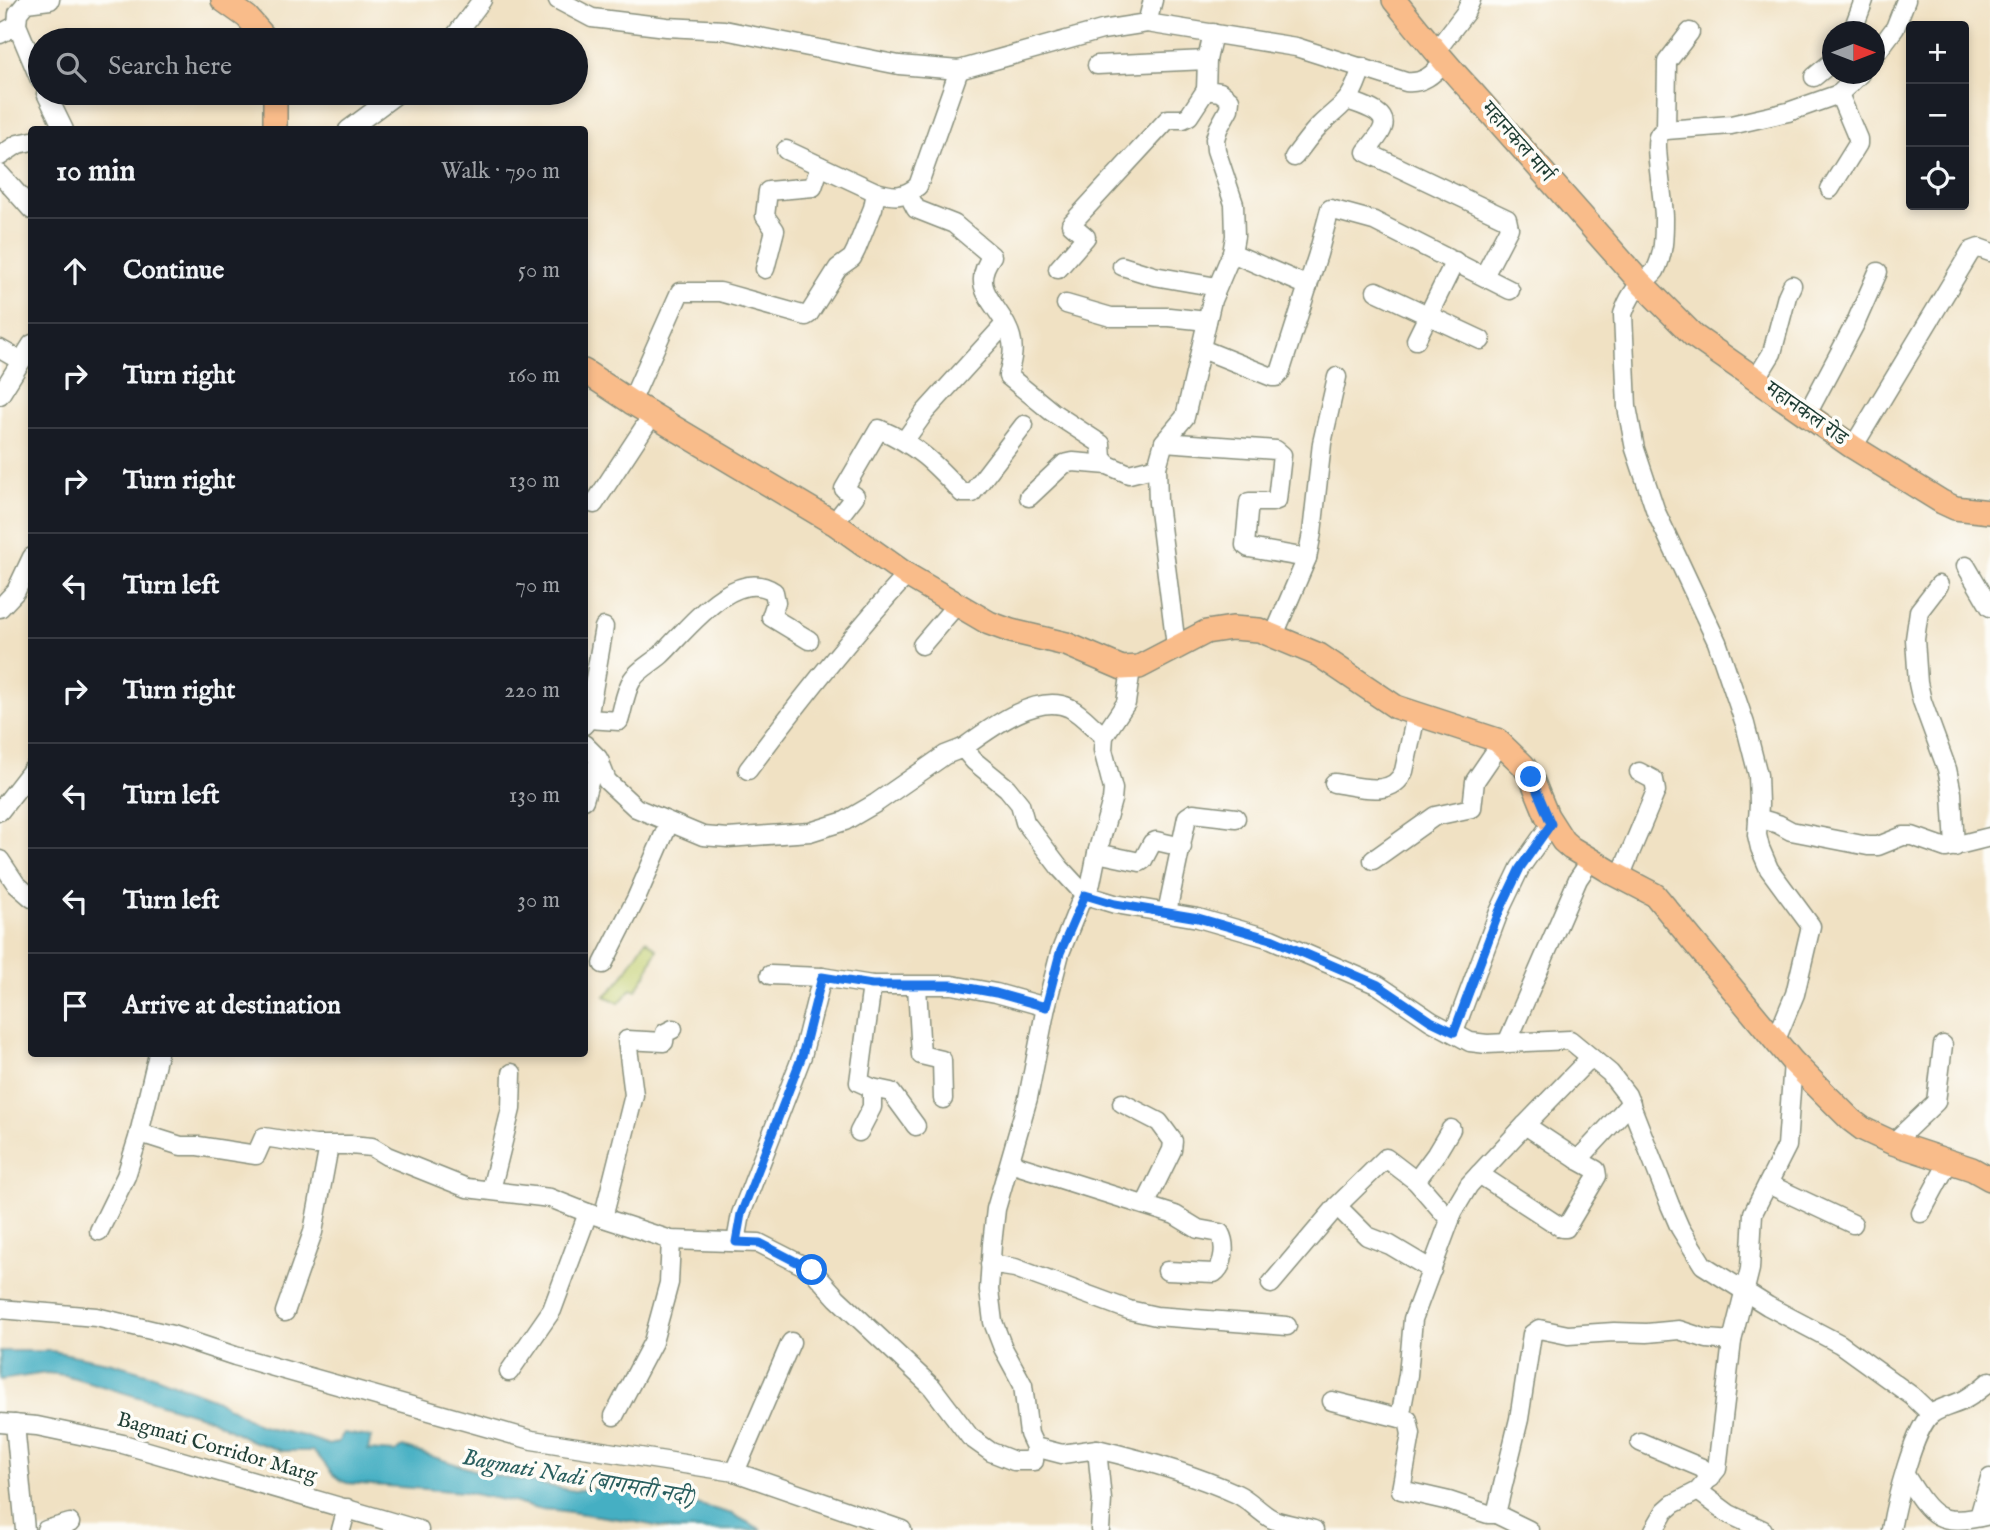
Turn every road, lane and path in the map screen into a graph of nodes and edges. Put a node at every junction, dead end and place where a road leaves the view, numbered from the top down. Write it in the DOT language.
graph roads {
  1 [pos="50,0"];
  2 [pos="223,0"];
  3 [pos="482,0"];
  4 [pos="558,0"];
  5 [pos="1153,0"];
  6 [pos="1394,0"];
  7 [pos="1471,0"];
  8 [pos="1864,0"];
  9 [pos="1906,0"];
  10 [pos="1856,21"];
  11 [pos="1147,23"];
  12 [pos="17,26"];
  13 [pos="257,28"];
  14 [pos="461,28"];
  15 [pos="1690,32"];
  16 [pos="1213,33"];
  17 [pos="0,34"];
  18 [pos="1885,42"];
  19 [pos="28,52"];
  20 [pos="1440,57"];
  21 [pos="1208,60"];
  22 [pos="1097,65"];
  23 [pos="1362,67"];
  24 [pos="959,70"];
  25 [pos="1822,70"];
  26 [pos="1814,77"];
  27 [pos="1850,84"];
  28 [pos="1206,90"];
  29 [pos="1839,94"];
  30 [pos="1348,100"];
  31 [pos="52,105"];
  32 [pos="275,105"];
  33 [pos="382,105"];
  34 [pos="62,126"];
  35 [pos="275,126"];
  36 [pos="353,126"];
  37 [pos="1666,130"];
  38 [pos="28,142"];
  39 [pos="786,150"];
  40 [pos="0,156"];
  41 [pos="1294,158"];
  42 [pos="820,166"];
  43 [pos="0,174"];
  44 [pos="1830,189"];
  45 [pos="876,192"];
  46 [pos="908,194"];
  47 [pos="28,206"];
  48 [pos="1990,252"];
  49 [pos="1232,253"];
  50 [pos="1455,261"];
  51 [pos="1122,266"];
  52 [pos="765,269"];
  53 [pos="1058,269"];
  54 [pos="1878,272"];
  55 [pos="1485,276"];
  56 [pos="1641,283"];
  57 [pos="1792,285"];
  58 [pos="1308,286"];
  59 [pos="1217,287"];
  60 [pos="1510,290"];
  61 [pos="1376,291"];
  62 [pos="1066,304"];
  63 [pos="1428,316"];
  64 [pos="1207,321"];
  65 [pos="1004,324"];
  66 [pos="1416,340"];
  67 [pos="1481,340"];
  68 [pos="0,349"];
  69 [pos="1202,349"];
  70 [pos="28,351"];
  71 [pos="21,362"];
  72 [pos="588,374"];
  73 [pos="1337,377"];
  74 [pos="1755,379"];
  75 [pos="0,395"];
  76 [pos="631,402"];
  77 [pos="653,414"];
  78 [pos="1807,414"];
  79 [pos="1024,425"];
  80 [pos="905,440"];
  81 [pos="1164,442"];
  82 [pos="1853,447"];
  83 [pos="1108,465"];
  84 [pos="1157,467"];
  85 [pos="1029,497"];
  86 [pos="594,504"];
  87 [pos="1990,512"];
  88 [pos="834,523"];
  89 [pos="1307,558"];
  90 [pos="28,565"];
  91 [pos="1966,566"];
  92 [pos="907,575"];
  93 [pos="1938,585"];
  94 [pos="957,604"];
  95 [pos="1990,607"];
  96 [pos="0,608"];
  97 [pos="604,628"];
  98 [pos="1273,635"];
  99 [pos="809,640"];
  100 [pos="922,645"];
  101 [pos="1176,646"];
  102 [pos="1131,669"];
  103 [pos="588,712"];
  104 [pos="1416,715"];
  105 [pos="588,722"];
  106 [pos="1104,736"];
  107 [pos="1501,743"];
  108 [pos="963,748"];
  109 [pos="588,753"];
  110 [pos="596,771"];
  111 [pos="748,771"];
  112 [pos="1639,772"];
  113 [pos="28,775"];
  114 [pos="1334,783"];
  115 [pos="588,790"];
  116 [pos="0,811"];
  117 [pos="1236,817"];
  118 [pos="1758,817"];
  119 [pos="669,823"];
  120 [pos="1551,824"];
  121 [pos="1990,837"];
  122 [pos="1182,847"];
  123 [pos="1955,847"];
  124 [pos="1097,853"];
  125 [pos="0,860"];
  126 [pos="1373,860"];
  127 [pos="1591,860"];
  128 [pos="1620,877"];
  129 [pos="28,894"];
  130 [pos="1085,895"];
  131 [pos="1167,912"];
  132 [pos="603,964"];
  133 [pos="770,975"];
  134 [pos="822,977"];
  135 [pos="872,985"];
  136 [pos="917,986"];
  137 [pos="1046,1007"];
  138 [pos="673,1029"];
  139 [pos="1454,1032"];
  140 [pos="1776,1042"];
  141 [pos="1507,1043"];
  142 [pos="1943,1045"];
  143 [pos="157,1057"];
  144 [pos="1590,1058"];
  145 [pos="1793,1062"];
  146 [pos="512,1073"];
  147 [pos="872,1088"];
  148 [pos="943,1099"];
  149 [pos="1122,1103"];
  150 [pos="1631,1103"];
  151 [pos="1525,1125"];
  152 [pos="916,1126"];
  153 [pos="1451,1129"];
  154 [pos="859,1132"];
  155 [pos="140,1133"];
  156 [pos="1893,1143"];
  157 [pos="329,1146"];
  158 [pos="1578,1160"];
  159 [pos="1949,1161"];
  160 [pos="1010,1163"];
  161 [pos="1479,1174"];
  162 [pos="1990,1179"];
  163 [pos="1416,1181"];
  164 [pos="1768,1184"];
  165 [pos="491,1190"];
  166 [pos="1145,1205"];
  167 [pos="1337,1206"];
  168 [pos="1921,1213"];
  169 [pos="595,1216"];
  170 [pos="1450,1220"];
  171 [pos="1853,1224"];
  172 [pos="99,1231"];
  173 [pos="671,1240"];
  174 [pos="736,1242"];
  175 [pos="990,1264"];
  176 [pos="1432,1270"];
  177 [pos="1167,1271"];
  178 [pos="1271,1284"];
  179 [pos="1743,1290"];
  180 [pos="0,1309"];
  181 [pos="285,1312"];
  182 [pos="1287,1326"];
  183 [pos="1732,1341"];
  184 [pos="791,1342"];
  185 [pos="509,1372"];
  186 [pos="1990,1381"];
  187 [pos="1332,1401"];
  188 [pos="1931,1414"];
  189 [pos="614,1416"];
  190 [pos="1400,1418"];
  191 [pos="7,1424"];
  192 [pos="1640,1442"];
  193 [pos="1035,1447"];
  194 [pos="1097,1449"];
  195 [pos="735,1472"];
  196 [pos="1905,1475"];
  197 [pos="1990,1478"];
  198 [pos="1704,1484"];
  199 [pos="347,1508"];
  200 [pos="1496,1514"];
  201 [pos="1985,1516"];
  202 [pos="70,1523"];
  203 [pos="25,1530"];
  204 [pos="46,1530"];
  205 [pos="341,1530"];
  206 [pos="419,1530"];
  207 [pos="902,1530"];
  208 [pos="1100,1530"];
  209 [pos="1314,1530"];
  210 [pos="1529,1530"];
  211 [pos="1654,1530"];
  212 [pos="1763,1530"];
  213 [pos="1891,1530"];
  1 -- 12 [label="street"];
  2 -- 13 [label="main road"];
  3 -- 14 [label="street"];
  4 -- 24 [label="street"];
  5 -- 11 [label="street"];
  6 -- 20 [label="main road, महानकल मार्ग"];
  7 -- 20 [label="street"];
  8 -- 10 [label="street"];
  9 -- 18 [label="street"];
  11 -- 16 [label="street"];
  11 -- 24 [label="street"];
  12 -- 17 [label="street"];
  12 -- 19 [label="street"];
  15 -- 37 [label="street"];
  16 -- 21 [label="street"];
  16 -- 23 [label="street"];
  20 -- 23 [label="street"];
  20 -- 56 [label="main road, महानकल मार्ग"];
  21 -- 22 [label="street"];
  21 -- 28 [label="street"];
  23 -- 30 [label="street"];
  24 -- 46 [label="street"];
  25 -- 26 [label="street"];
  27 -- 29 [label="street"];
  28 -- 49 [label="street"];
  28 -- 53 [label="street"];
  29 -- 37 [label="street"];
  29 -- 44 [label="street"];
  30 -- 41 [label="street"];
  30 -- 55 [label="street"];
  31 -- 34 [label="street"];
  32 -- 35 [label="main road"];
  33 -- 36 [label="street"];
  37 -- 56 [label="street"];
  38 -- 40 [label="street"];
  39 -- 42 [label="street"];
  42 -- 45 [label="street"];
  42 -- 52 [label="street"];
  43 -- 47 [label="street"];
  45 -- 46 [label="street"];
  45 -- 76 [label="street"];
  46 -- 65 [label="street"];
  48 -- 82 [label="street"];
  49 -- 58 [label="street"];
  49 -- 59 [label="street"];
  50 -- 55 [label="street"];
  50 -- 58 [label="street"];
  50 -- 63 [label="street"];
  51 -- 59 [label="street"];
  54 -- 78 [label="street"];
  55 -- 60 [label="street"];
  56 -- 74 [label="main road, महानकल रोड"];
  56 -- 118 [label="street"];
  57 -- 74 [label="street"];
  58 -- 69 [label="street"];
  59 -- 64 [label="street"];
  61 -- 63 [label="street"];
  62 -- 64 [label="street"];
  63 -- 66 [label="street"];
  63 -- 67 [label="street"];
  64 -- 69 [label="street"];
  65 -- 80 [label="street"];
  65 -- 83 [label="street"];
  68 -- 71 [label="street"];
  69 -- 81 [label="street"];
  70 -- 71 [label="street"];
  71 -- 75 [label="street"];
  72 -- 76 [label="main road"];
  73 -- 89 [label="street"];
  74 -- 78 [label="main road, महानकल रोड"];
  76 -- 77 [label="main road"];
  77 -- 86 [label="street"];
  77 -- 88 [label="main road"];
  78 -- 82 [label="main road, महानकल रोड"];
  79 -- 80 [label="street"];
  80 -- 88 [label="street"];
  81 -- 84 [label="street"];
  81 -- 89 [label="street"];
  82 -- 87 [label="main road, महानकल रोड"];
  83 -- 84 [label="street"];
  83 -- 85 [label="street"];
  84 -- 101 [label="street"];
  88 -- 92 [label="main road"];
  89 -- 98 [label="street"];
  90 -- 96 [label="street"];
  91 -- 95 [label="street"];
  92 -- 94 [label="main road"];
  92 -- 111 [label="street"];
  93 -- 123 [label="street"];
  94 -- 100 [label="street"];
  94 -- 102 [label="main road"];
  97 -- 103 [label="street"];
  98 -- 101 [label="main road"];
  98 -- 104 [label="main road"];
  99 -- 105 [label="street"];
  101 -- 102 [label="main road"];
  102 -- 106 [label="street"];
  104 -- 107 [label="main road"];
  104 -- 114 [label="street"];
  106 -- 108 [label="street"];
  106 -- 124 [label="street"];
  107 -- 120 [label="main road"];
  107 -- 126 [label="street"];
  108 -- 119 [label="street"];
  108 -- 130 [label="street"];
  109 -- 110 [label="street"];
  110 -- 115 [label="street"];
  110 -- 119 [label="street"];
  112 -- 128 [label="street"];
  113 -- 116 [label="street"];
  117 -- 122 [label="street"];
  118 -- 123 [label="street"];
  118 -- 140 [label="street"];
  119 -- 132 [label="street"];
  120 -- 127 [label="main road"];
  120 -- 139 [label="street"];
  121 -- 123 [label="street"];
  122 -- 124 [label="street"];
  122 -- 131 [label="street"];
  124 -- 130 [label="street"];
  125 -- 129 [label="street"];
  127 -- 128 [label="main road"];
  127 -- 141 [label="street"];
  128 -- 140 [label="main road"];
  130 -- 131 [label="street"];
  130 -- 137 [label="street"];
  131 -- 139 [label="street"];
  133 -- 134 [label="street"];
  134 -- 135 [label="street"];
  134 -- 174 [label="street"];
  135 -- 136 [label="street"];
  135 -- 147 [label="street"];
  136 -- 137 [label="street"];
  136 -- 148 [label="street"];
  137 -- 160 [label="street"];
  138 -- 169 [label="street"];
  139 -- 141 [label="street"];
  140 -- 145 [label="main road"];
  141 -- 144 [label="street"];
  142 -- 156 [label="street"];
  143 -- 155 [label="street"];
  144 -- 150 [label="street"];
  144 -- 151 [label="street"];
  145 -- 156 [label="main road"];
  145 -- 164 [label="street"];
  146 -- 165 [label="street"];
  147 -- 152 [label="street"];
  147 -- 154 [label="street"];
  149 -- 166 [label="street"];
  150 -- 158 [label="street"];
  150 -- 179 [label="street"];
  151 -- 158 [label="street"];
  151 -- 161 [label="street"];
  153 -- 163 [label="street"];
  155 -- 157 [label="street"];
  155 -- 172 [label="street"];
  156 -- 159 [label="main road"];
  157 -- 165 [label="street"];
  157 -- 181 [label="street"];
  158 -- 161 [label="street"];
  159 -- 162 [label="main road"];
  159 -- 168 [label="street"];
  160 -- 166 [label="street"];
  160 -- 175 [label="street"];
  161 -- 170 [label="street"];
  163 -- 167 [label="street"];
  163 -- 170 [label="street"];
  164 -- 171 [label="street"];
  164 -- 179 [label="street"];
  165 -- 169 [label="street"];
  166 -- 177 [label="street"];
  167 -- 176 [label="street"];
  167 -- 178 [label="street"];
  169 -- 173 [label="street"];
  169 -- 185 [label="street"];
  170 -- 176 [label="street"];
  173 -- 174 [label="street"];
  173 -- 189 [label="street"];
  174 -- 193 [label="street"];
  175 -- 182 [label="street"];
  175 -- 193 [label="street"];
  176 -- 190 [label="street"];
  179 -- 183 [label="street"];
  179 -- 188 [label="street"];
  180 -- 195 [label="street"];
  183 -- 198 [label="street"];
  183 -- 200 [label="street"];
  184 -- 195 [label="street"];
  186 -- 188 [label="street"];
  187 -- 190 [label="street"];
  188 -- 196 [label="street"];
  190 -- 200 [label="street"];
  191 -- 199 [label="street, Bagmati Corridor Marg"];
  191 -- 203 [label="street"];
  192 -- 198 [label="street"];
  193 -- 194 [label="street"];
  194 -- 208 [label="street"];
  194 -- 209 [label="street"];
  195 -- 207 [label="street"];
  196 -- 201 [label="street"];
  196 -- 213 [label="street"];
  197 -- 201 [label="street"];
  198 -- 211 [label="street"];
  198 -- 212 [label="street"];
  199 -- 205 [label="street"];
  199 -- 206 [label="street, Bagmati Corridor Marg"];
  200 -- 210 [label="street"];
  202 -- 204 [label="street"];
}
